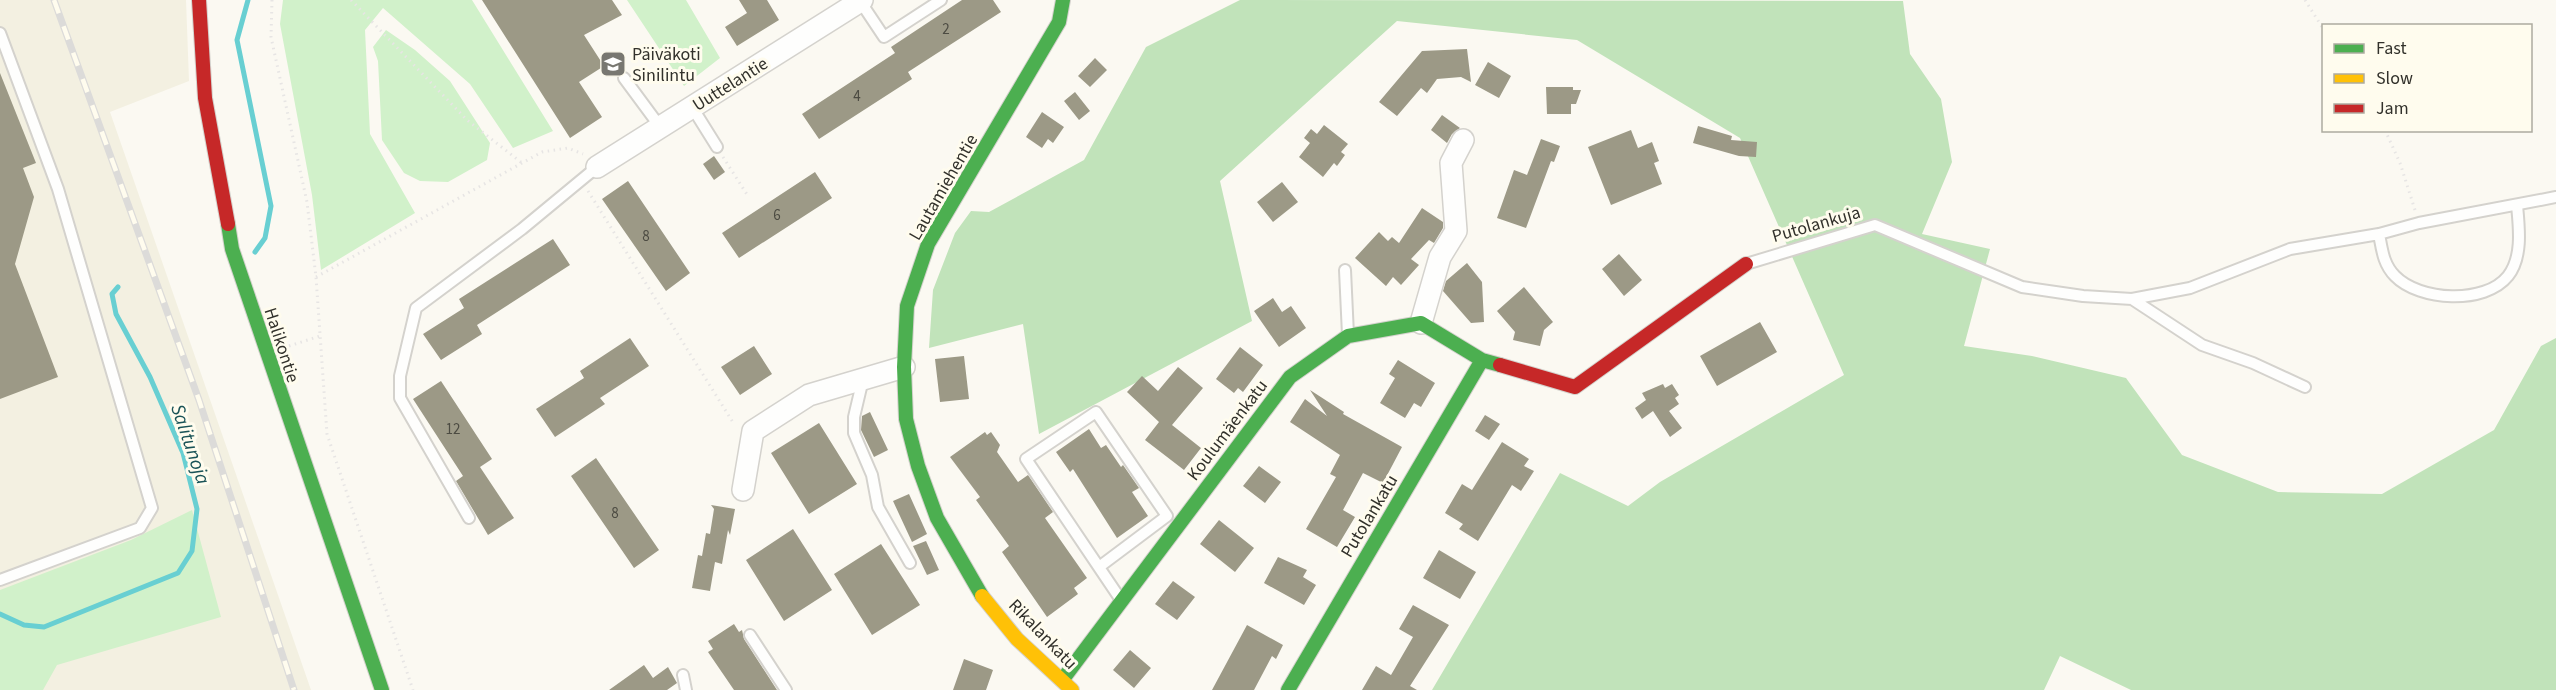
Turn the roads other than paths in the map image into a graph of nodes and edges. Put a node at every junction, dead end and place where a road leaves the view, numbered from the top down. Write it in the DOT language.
graph roads {
  1 [pos="199,0"];
  2 [pos="941,0"];
  3 [pos="1063,0"];
  4 [pos="861,1"];
  5 [pos="928,3"];
  6 [pos="0,33"];
  7 [pos="624,78"];
  8 [pos="692,107"];
  9 [pos="661,128"];
  10 [pos="1463,140"];
  11 [pos="717,147"];
  12 [pos="597,166"];
  13 [pos="2556,196"];
  14 [pos="2517,205"];
  15 [pos="2379,234"];
  16 [pos="1746,264"];
  17 [pos="1345,270"];
  18 [pos="2132,299"];
  19 [pos="1421,323"];
  20 [pos="1348,336"];
  21 [pos="1482,360"];
  22 [pos="904,367"];
  23 [pos="863,378"];
  24 [pos="2305,387"];
  25 [pos="743,490"];
  26 [pos="469,518"];
  27 [pos="910,562"];
  28 [pos="1099,567"];
  29 [pos="0,580"];
  30 [pos="1121,600"];
  31 [pos="989,604"];
  32 [pos="750,635"];
  33 [pos="683,675"];
  34 [pos="1067,685"];
  35 [pos="382,690"];
  36 [pos="686,690"];
  37 [pos="786,690"];
  38 [pos="1288,690"];
  1 -- 35 [label="street, Halikontie"];
  2 -- 5 [label="lane"];
  3 -- 22 [label="street, Lautamiehentie"];
  4 -- 5 [label="lane"];
  4 -- 8 [label="street, Uuttelantie"];
  6 -- 29 [label="lane"];
  7 -- 9 [label="lane"];
  8 -- 9 [label="street, Uuttelantie"];
  8 -- 11 [label="lane"];
  9 -- 12 [label="street, Uuttelantie"];
  10 -- 19 [label="street"];
  12 -- 26 [label="lane"];
  13 -- 14 [label="lane, Putolankuja"];
  14 -- 15 [label="lane, Putolankuja"];
  14 -- 15 [label="lane"];
  15 -- 18 [label="lane, Putolankuja"];
  16 -- 18 [label="lane, Putolankuja"];
  16 -- 21 [label="street, Putolankuja"];
  17 -- 20 [label="lane"];
  18 -- 24 [label="lane"];
  19 -- 20 [label="street, Koulumäenkatu"];
  19 -- 21 [label="street"];
  20 -- 30 [label="street, Koulumäenkatu"];
  21 -- 38 [label="street, Putolankatu"];
  22 -- 23 [label="street"];
  22 -- 31 [label="street, Lautamiehentie"];
  23 -- 25 [label="street"];
  23 -- 27 [label="lane"];
  28 -- 28 [label="lane"];
  28 -- 30 [label="lane"];
  30 -- 34 [label="street, Koulumäenkatu"];
  31 -- 34 [label="street, Rikalankatu"];
  32 -- 37 [label="lane"];
  33 -- 36 [label="lane"];
}
